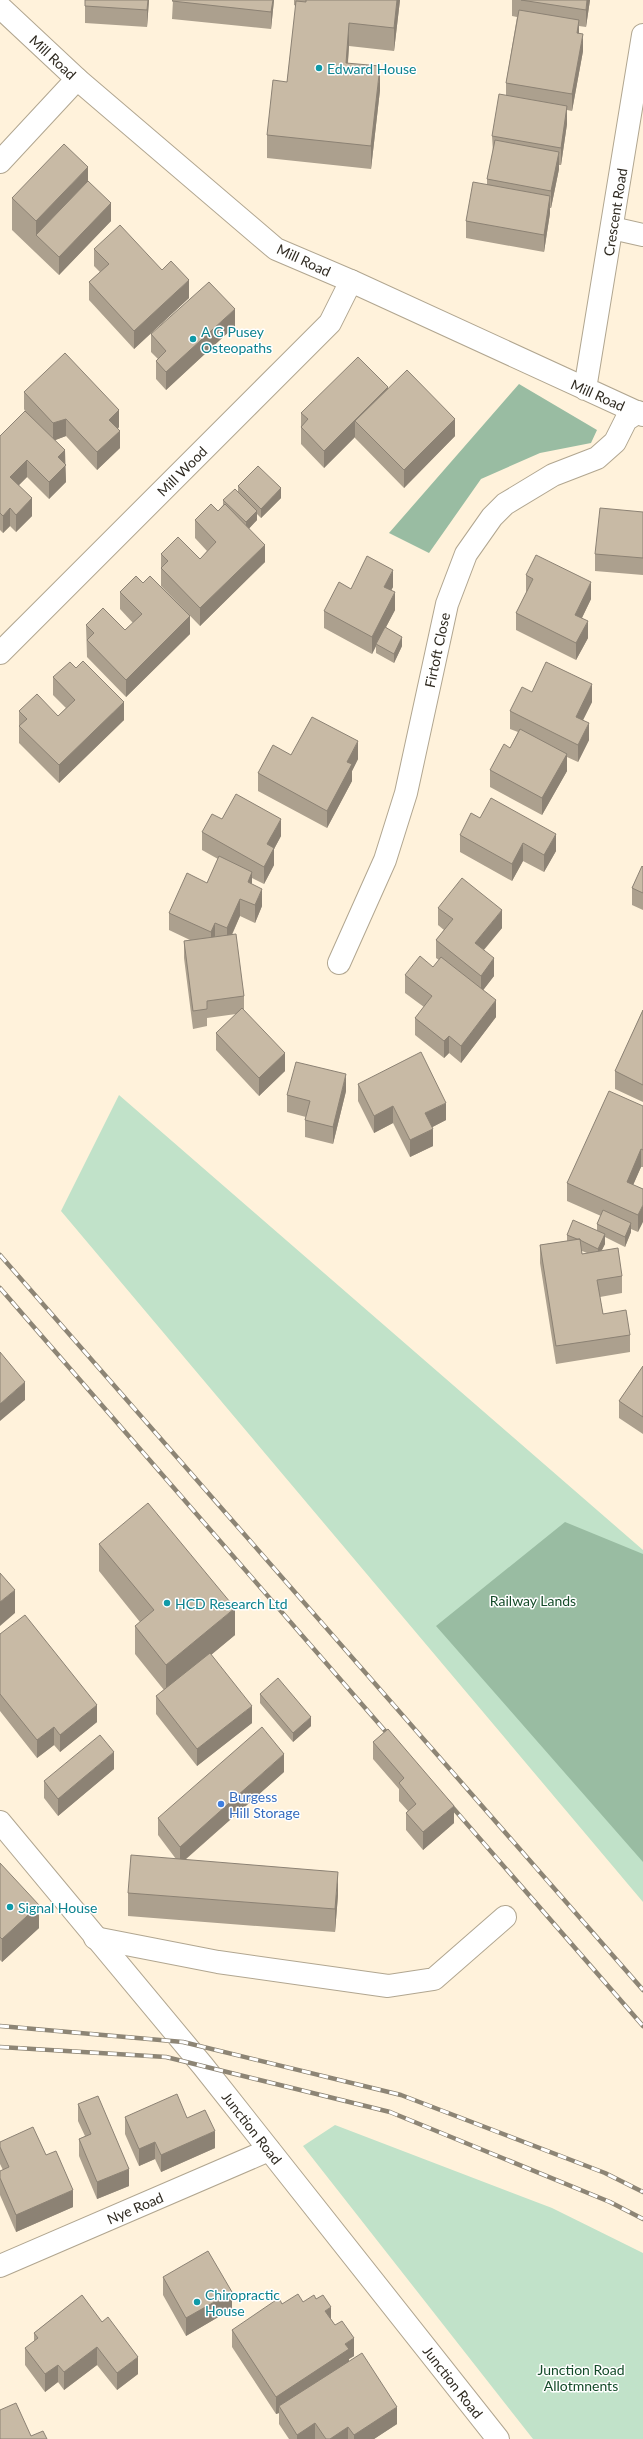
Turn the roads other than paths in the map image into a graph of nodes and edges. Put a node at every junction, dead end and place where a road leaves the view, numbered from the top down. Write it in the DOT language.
graph roads {
  1 [pos="0,6"];
  2 [pos="643,35"];
  3 [pos="77,79"];
  4 [pos="0,162"];
  5 [pos="612,228"];
  6 [pos="643,235"];
  7 [pos="351,281"];
  8 [pos="585,389"];
  9 [pos="640,414"];
  10 [pos="0,653"];
  11 [pos="339,963"];
  12 [pos="0,1822"];
  13 [pos="505,1916"];
  14 [pos="96,1938"];
  15 [pos="269,2150"];
  16 [pos="0,2266"];
  17 [pos="498,2439"];
  1 -- 3 [label="street, Mill Road"];
  2 -- 5 [label="street, Crescent Road"];
  3 -- 4 [label="street"];
  3 -- 7 [label="street, Mill Road"];
  5 -- 6 [label="street"];
  5 -- 8 [label="street, Crescent Road"];
  7 -- 8 [label="street, Mill Road"];
  7 -- 10 [label="street, Mill Wood"];
  8 -- 9 [label="street, Mill Road"];
  9 -- 11 [label="street, Firtoft Close"];
  12 -- 14 [label="street, Junction Road"];
  13 -- 14 [label="street"];
  14 -- 15 [label="street, Junction Road"];
  15 -- 16 [label="street, Nye Road"];
  15 -- 17 [label="street, Junction Road"];
}
